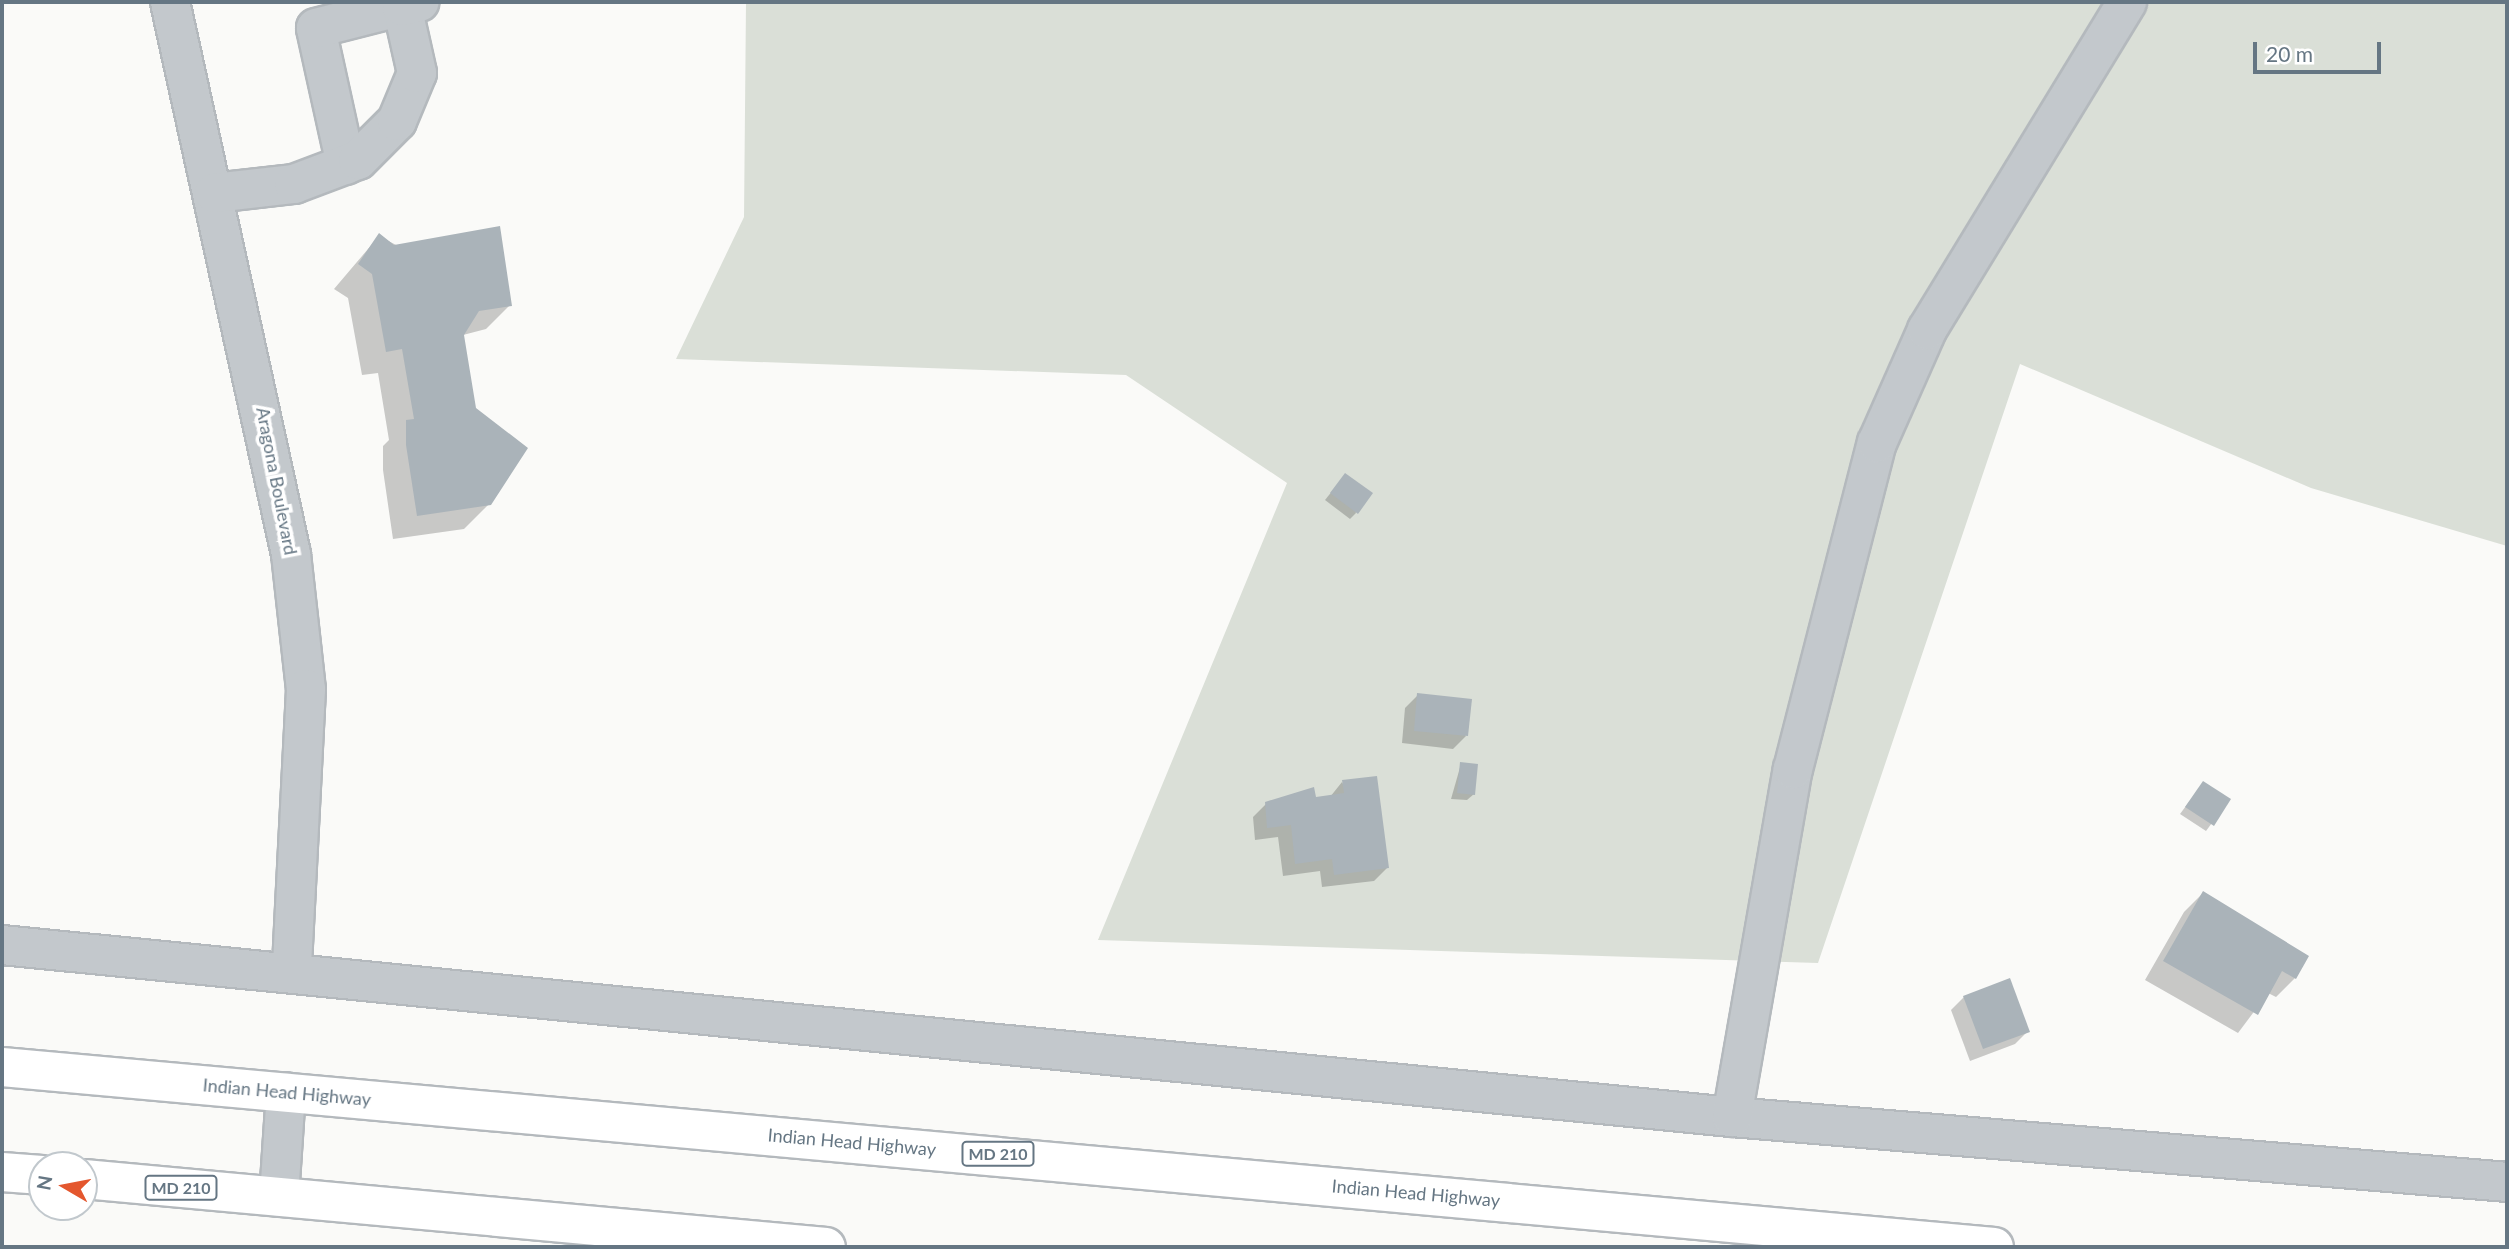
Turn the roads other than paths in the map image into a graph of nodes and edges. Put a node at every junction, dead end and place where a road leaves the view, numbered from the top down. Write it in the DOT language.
graph roads {
  1 [pos="170,2"];
  2 [pos="2127,2"];
  3 [pos="411,4"];
  4 [pos="346,164"];
  5 [pos="214,193"];
  6 [pos="2,944"];
  7 [pos="292,970"];
  8 [pos="2,1067"];
  9 [pos="286,1092"];
  10 [pos="1732,1117"];
  11 [pos="2,1172"];
  12 [pos="28,1174"];
  13 [pos="98,1180"];
  14 [pos="2507,1182"];
  15 [pos="279,1197"];
  16 [pos="826,1247"];
  17 [pos="1994,1247"];
  1 -- 5 [label="street, Aragona Boulevard"];
  2 -- 10 [label="street"];
  3 -- 4 [label="street"];
  3 -- 4 [label="street"];
  4 -- 5 [label="street"];
  5 -- 7 [label="street, Aragona Boulevard"];
  6 -- 7 [label="street"];
  7 -- 10 [label="street"];
  8 -- 9 [label="highway, Indian Head Highway / MD 210"];
  9 -- 15 [label="street"];
  9 -- 17 [label="highway, Indian Head Highway / MD 210"];
  10 -- 14 [label="street"];
  11 -- 12 [label="highway"];
  13 -- 15 [label="highway, MD 210"];
  15 -- 16 [label="highway, MD 210"];
}
